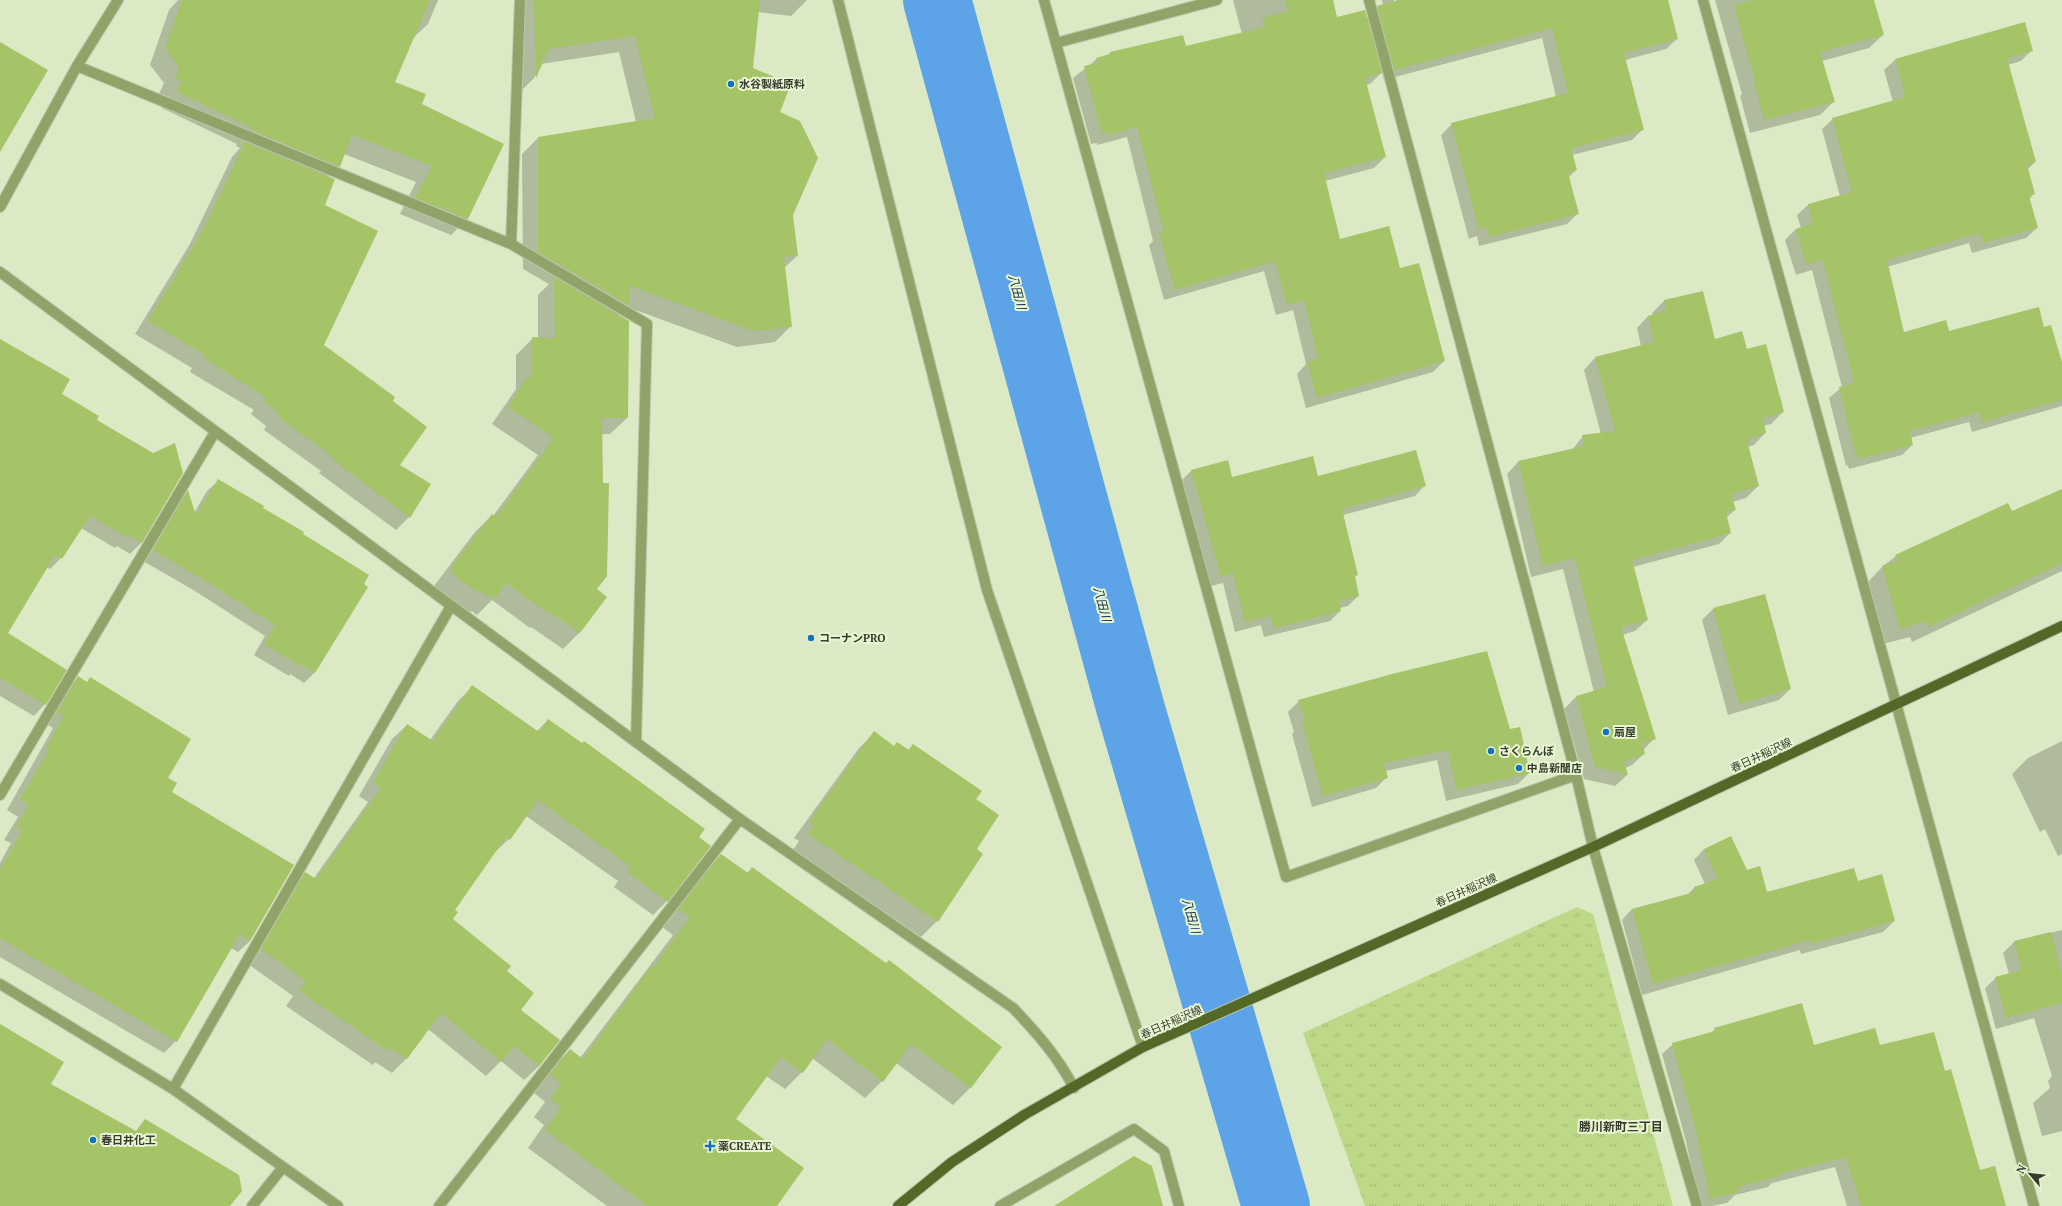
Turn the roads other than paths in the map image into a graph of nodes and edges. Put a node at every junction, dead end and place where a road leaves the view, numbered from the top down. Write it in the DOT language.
graph roads {
  1 [pos="118,0"];
  2 [pos="520,0"];
  3 [pos="838,0"];
  4 [pos="1044,0"];
  5 [pos="1217,0"];
  6 [pos="1369,0"];
  7 [pos="1703,0"];
  8 [pos="1056,43"];
  9 [pos="77,66"];
  10 [pos="0,207"];
  11 [pos="511,244"];
  12 [pos="0,272"];
  13 [pos="215,432"];
  14 [pos="451,606"];
  15 [pos="2062,626"];
  16 [pos="1895,705"];
  17 [pos="636,742"];
  18 [pos="1576,775"];
  19 [pos="0,794"];
  20 [pos="740,819"];
  21 [pos="1593,847"];
  22 [pos="0,984"];
  23 [pos="1143,1047"];
  24 [pos="173,1088"];
  25 [pos="1074,1088"];
  26 [pos="283,1167"];
  27 [pos="252,1206"];
  28 [pos="338,1206"];
  29 [pos="439,1206"];
  30 [pos="898,1206"];
  31 [pos="1000,1206"];
  32 [pos="1179,1206"];
  33 [pos="1697,1206"];
  34 [pos="2034,1206"];
  1 -- 9 [label="street"];
  2 -- 11 [label="street"];
  3 -- 23 [label="street"];
  4 -- 8 [label="street"];
  5 -- 8 [label="street"];
  6 -- 18 [label="street"];
  7 -- 16 [label="street"];
  8 -- 18 [label="street"];
  9 -- 10 [label="street"];
  9 -- 11 [label="street"];
  11 -- 17 [label="street"];
  12 -- 13 [label="street"];
  13 -- 14 [label="street"];
  13 -- 19 [label="street"];
  14 -- 17 [label="street"];
  14 -- 24 [label="street"];
  15 -- 16 [label="main road, 春日井稲沢線"];
  16 -- 21 [label="main road, 春日井稲沢線"];
  16 -- 34 [label="street"];
  17 -- 20 [label="street"];
  18 -- 21 [label="street"];
  20 -- 25 [label="street"];
  20 -- 29 [label="street"];
  21 -- 23 [label="main road, 春日井稲沢線"];
  21 -- 33 [label="street"];
  22 -- 24 [label="street"];
  23 -- 25 [label="main road, 春日井稲沢線"];
  24 -- 26 [label="street"];
  25 -- 30 [label="main road, 春日井稲沢線"];
  26 -- 27 [label="street"];
  26 -- 28 [label="street"];
  31 -- 32 [label="street"];
}
